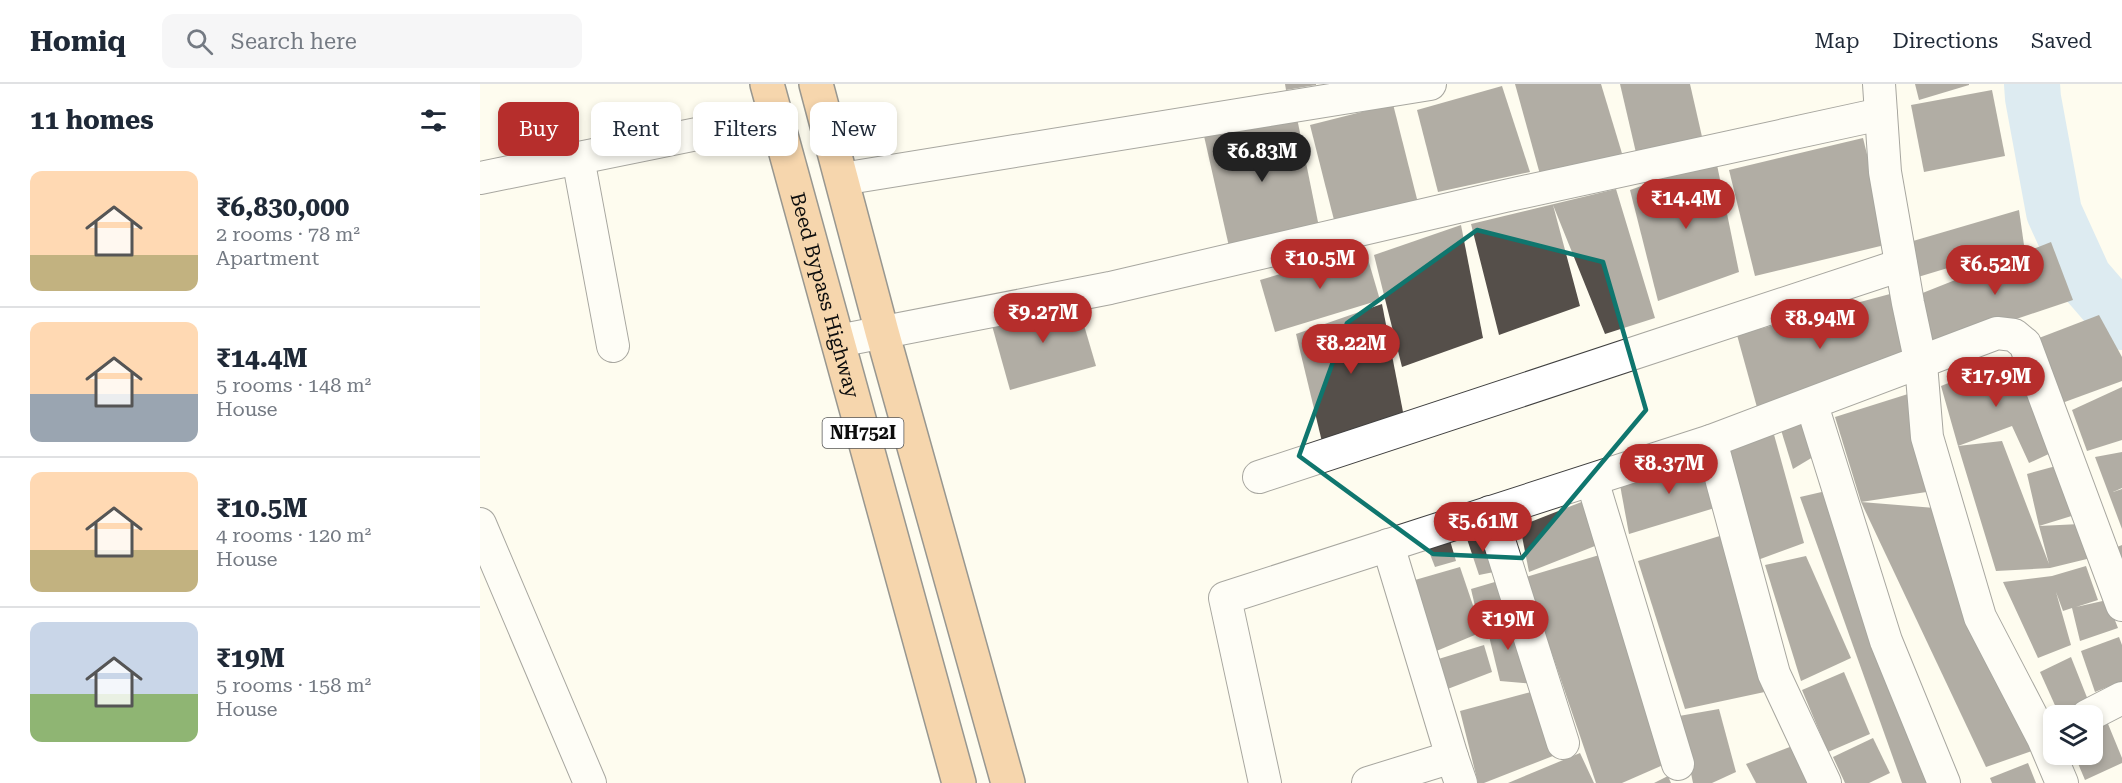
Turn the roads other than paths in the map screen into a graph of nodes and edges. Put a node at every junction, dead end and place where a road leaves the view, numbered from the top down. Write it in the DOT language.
graph roads {
  1 [pos="767,84"];
  2 [pos="816,84"];
  3 [pos="1430,84"];
  4 [pos="1880,99"];
  5 [pos="772,102"];
  6 [pos="693,135"];
  7 [pos="787,156"];
  8 [pos="578,158"];
  9 [pos="480,178"];
  10 [pos="842,179"];
  11 [pos="1901,265"];
  12 [pos="882,332"];
  13 [pos="838,341"];
  14 [pos="613,346"];
  15 [pos="1921,364"];
  16 [pos="1812,405"];
  17 [pos="1711,441"];
  18 [pos="1259,477"];
  19 [pos="1592,480"];
  20 [pos="1490,512"];
  21 [pos="480,524"];
  22 [pos="1388,545"];
  23 [pos="2122,605"];
  24 [pos="2122,698"];
  25 [pos="2103,708"];
  26 [pos="2043,726"];
  27 [pos="1563,743"];
  28 [pos="1678,764"];
  29 [pos="2057,765"];
  30 [pos="1456,770"];
  31 [pos="590,783"];
  32 [pos="959,783"];
  33 [pos="1008,783"];
  34 [pos="1265,783"];
  35 [pos="1368,783"];
  36 [pos="1825,783"];
  37 [pos="1944,783"];
  38 [pos="2062,783"];
  1 -- 5 [label="highway, Beed Bypass Highway / NH752I"];
  2 -- 10 [label="highway, NH752I"];
  3 -- 10 [label="street"];
  4 -- 11 [label="street"];
  4 -- 12 [label="street"];
  6 -- 8 [label="street"];
  7 -- 13 [label="highway, Beed Bypass Highway / NH752I"];
  8 -- 9 [label="street"];
  8 -- 14 [label="street"];
  10 -- 12 [label="highway, NH752I"];
  11 -- 15 [label="street"];
  11 -- 18 [label="street"];
  12 -- 13 [label="street"];
  12 -- 33 [label="highway, NH752I"];
  13 -- 32 [label="highway, Beed Bypass Highway / NH752I"];
  15 -- 16 [label="street"];
  15 -- 23 [label="street"];
  15 -- 26 [label="street"];
  16 -- 17 [label="street"];
  16 -- 37 [label="street"];
  17 -- 19 [label="street"];
  17 -- 36 [label="street"];
  19 -- 20 [label="street"];
  19 -- 28 [label="street"];
  20 -- 22 [label="street"];
  20 -- 27 [label="street"];
  21 -- 31 [label="street"];
  22 -- 30 [label="street"];
  22 -- 34 [label="street"];
  24 -- 25 [label="street"];
  29 -- 38 [label="street"];
  30 -- 35 [label="street"];
}
